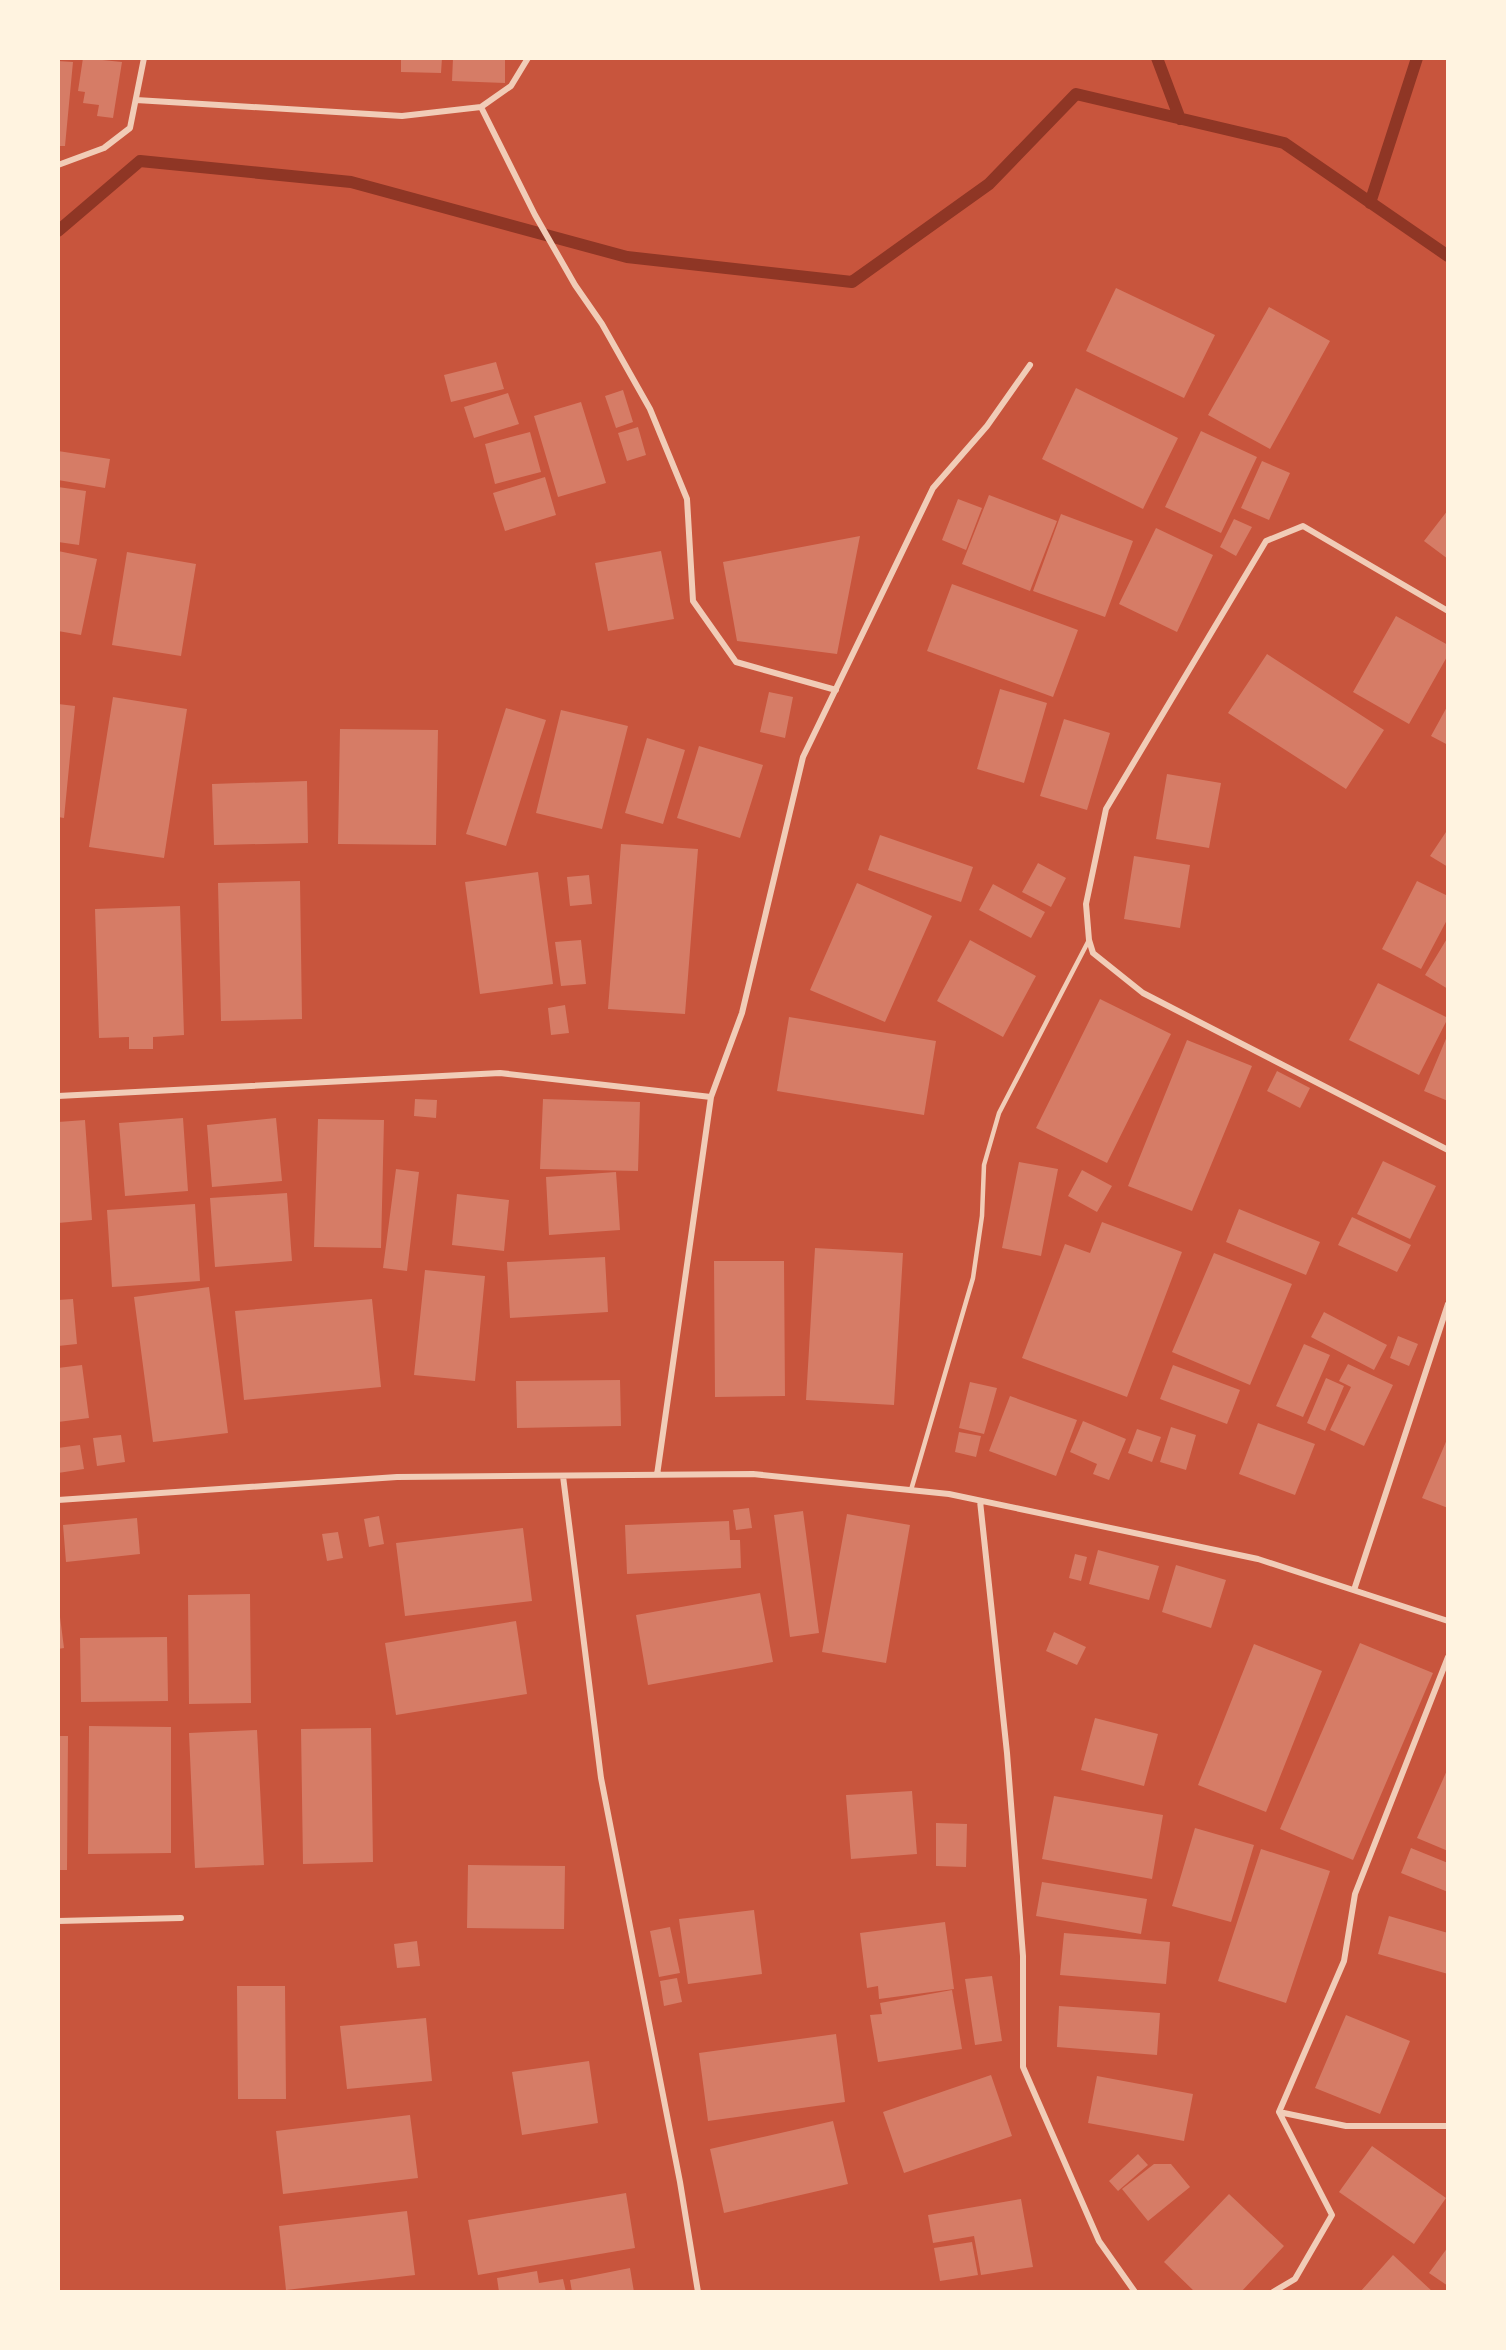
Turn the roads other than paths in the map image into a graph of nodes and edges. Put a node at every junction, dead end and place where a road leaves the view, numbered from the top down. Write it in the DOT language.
graph roads {
  1 [pos="144,58"];
  2 [pos="528,58"];
  3 [pos="136,100"];
  4 [pos="481,107"];
  5 [pos="58,165"];
  6 [pos="1030,365"];
  7 [pos="1448,611"];
  8 [pos="836,690"];
  9 [pos="1089,940"];
  10 [pos="58,1096"];
  11 [pos="711,1096"];
  12 [pos="1448,1150"];
  13 [pos="1448,1304"];
  14 [pos="657,1475"];
  15 [pos="563,1476"];
  16 [pos="911,1490"];
  17 [pos="58,1500"];
  18 [pos="980,1501"];
  19 [pos="1354,1590"];
  20 [pos="1448,1621"];
  21 [pos="1448,1657"];
  22 [pos="181,1918"];
  23 [pos="58,1921"];
  24 [pos="1279,2112"];
  25 [pos="1448,2126"];
  26 [pos="698,2292"];
  27 [pos="1136,2292"];
  28 [pos="1273,2292"];
  1 -- 3 [label="street"];
  2 -- 4 [label="street"];
  3 -- 4 [label="street"];
  3 -- 5 [label="street"];
  4 -- 8 [label="street"];
  6 -- 8 [label="street"];
  7 -- 9 [label="street"];
  8 -- 11 [label="street"];
  9 -- 12 [label="street"];
  9 -- 16 [label="lane"];
  10 -- 11 [label="street"];
  11 -- 14 [label="street"];
  13 -- 19 [label="street"];
  14 -- 15 [label="street"];
  14 -- 16 [label="street"];
  15 -- 17 [label="street"];
  15 -- 26 [label="street"];
  16 -- 18 [label="street"];
  18 -- 19 [label="street"];
  18 -- 27 [label="street"];
  19 -- 20 [label="street"];
  21 -- 24 [label="street"];
  22 -- 23 [label="street"];
  24 -- 25 [label="street"];
  24 -- 28 [label="street"];
}
